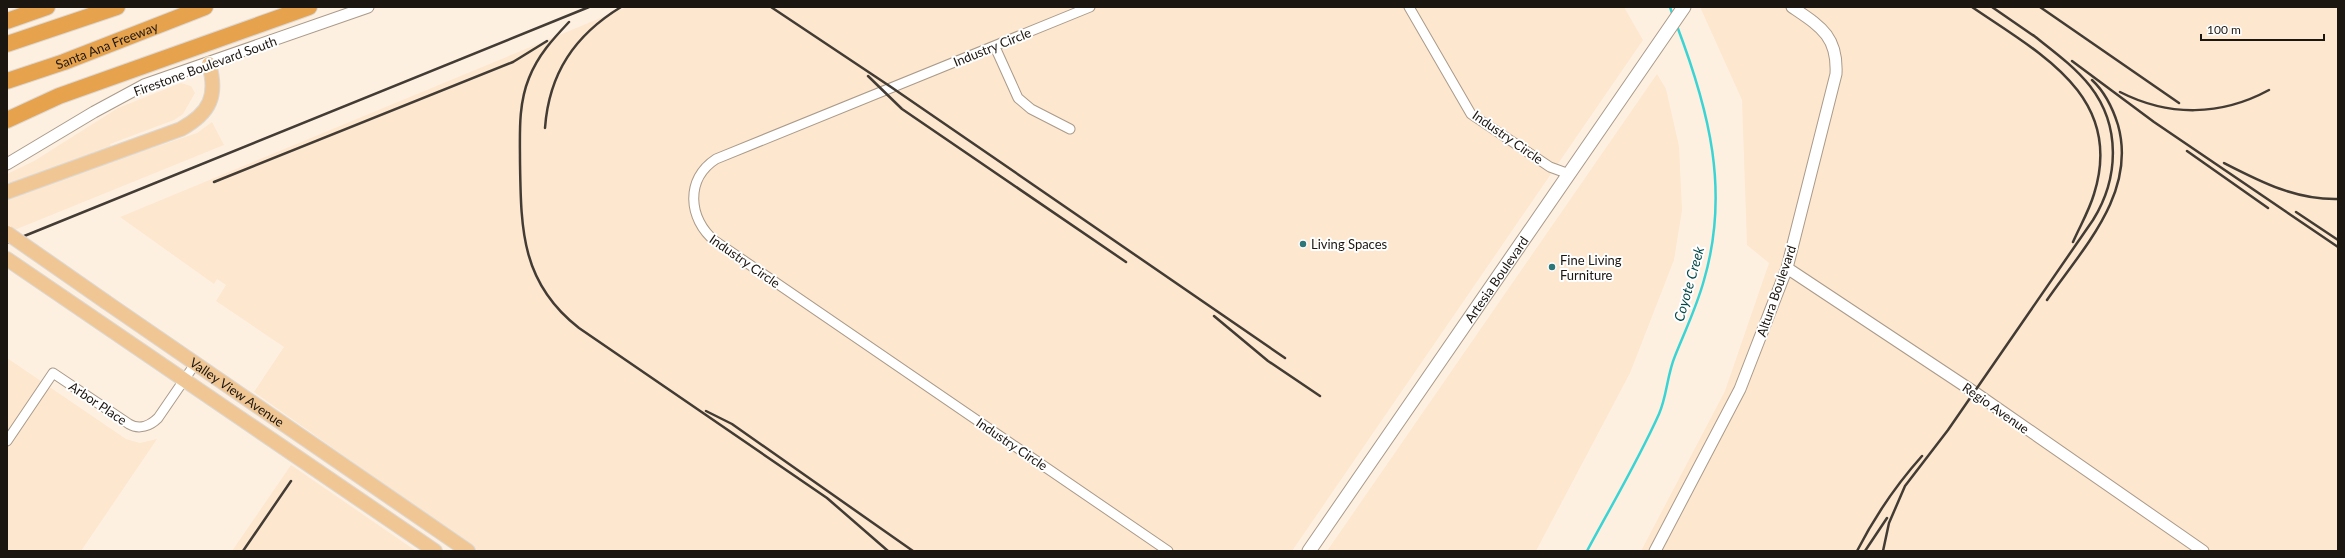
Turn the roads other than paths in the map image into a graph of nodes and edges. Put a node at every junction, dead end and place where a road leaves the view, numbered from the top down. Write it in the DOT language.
graph roads {
  1 [pos="46,7"];
  2 [pos="117,7"];
  3 [pos="205,7"];
  4 [pos="309,7"];
  5 [pos="368,7"];
  6 [pos="1090,7"];
  7 [pos="1409,7"];
  8 [pos="1684,7"];
  9 [pos="1792,7"];
  10 [pos="7,20"];
  11 [pos="7,44"];
  12 [pos="995,47"];
  13 [pos="209,64"];
  14 [pos="7,81"];
  15 [pos="7,120"];
  16 [pos="1070,129"];
  17 [pos="7,164"];
  18 [pos="1569,174"];
  19 [pos="7,192"];
  20 [pos="7,233"];
  21 [pos="7,259"];
  22 [pos="1787,268"];
  23 [pos="195,364"];
  24 [pos="184,380"];
  25 [pos="7,441"];
  26 [pos="461,549"];
  27 [pos="435,551"];
  28 [pos="1168,551"];
  29 [pos="1309,551"];
  30 [pos="1655,551"];
  31 [pos="2204,551"];
  1 -- 10 [label="highway"];
  2 -- 11 [label="highway"];
  3 -- 14 [label="highway, Santa Ana Freeway"];
  4 -- 15 [label="highway"];
  5 -- 13 [label="street, Firestone Boulevard South"];
  6 -- 12 [label="street, Industry Circle"];
  7 -- 18 [label="street, Industry Circle"];
  8 -- 18 [label="main road, Artesia Boulevard"];
  9 -- 22 [label="street, Altura Boulevard"];
  12 -- 16 [label="street"];
  12 -- 28 [label="street, Industry Circle"];
  13 -- 17 [label="street, Firestone Boulevard South"];
  13 -- 19 [label="main road"];
  18 -- 29 [label="main road, Artesia Boulevard"];
  20 -- 23 [label="main road, Valley View Avenue, bridge"];
  21 -- 24 [label="main road, Valley View Avenue"];
  22 -- 30 [label="street, Altura Boulevard"];
  22 -- 31 [label="street, Regio Avenue"];
  23 -- 24 [label="street, Arbor Place"];
  23 -- 26 [label="main road, Valley View Avenue"];
  24 -- 25 [label="street, Arbor Place"];
  24 -- 27 [label="main road, Valley View Avenue"];
}
